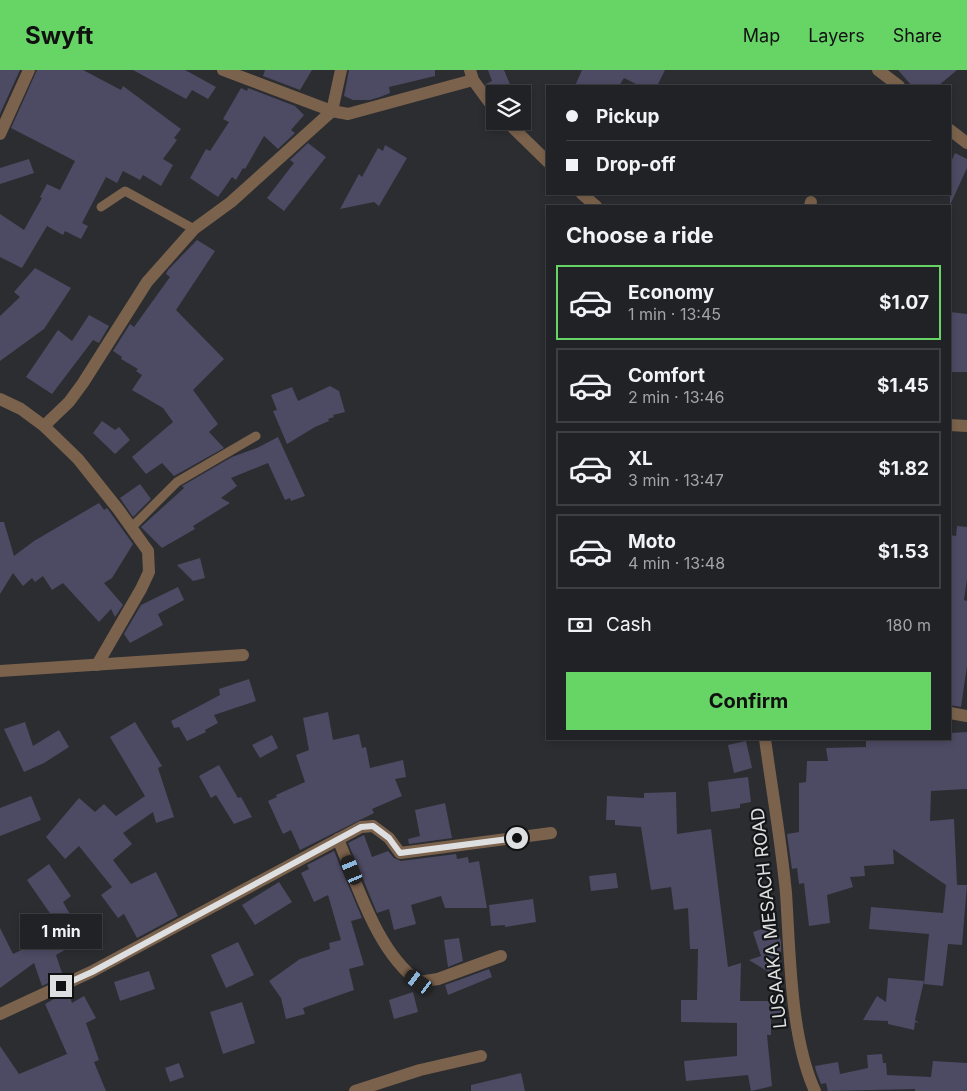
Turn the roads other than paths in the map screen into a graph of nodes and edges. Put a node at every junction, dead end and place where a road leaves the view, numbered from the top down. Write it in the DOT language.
graph roads {
  1 [pos="29,70"];
  2 [pos="222,70"];
  3 [pos="341,70"];
  4 [pos="878,70"];
  5 [pos="471,75"];
  6 [pos="898,85"];
  7 [pos="486,97"];
  8 [pos="332,111"];
  9 [pos="515,130"];
  10 [pos="951,131"];
  11 [pos="0,134"];
  12 [pos="967,143"];
  13 [pos="546,160"];
  14 [pos="583,195"];
  15 [pos="595,205"];
  16 [pos="101,207"];
  17 [pos="194,229"];
  18 [pos="0,399"];
  19 [pos="951,424"];
  20 [pos="44,426"];
  21 [pos="967,426"];
  22 [pos="256,436"];
  23 [pos="131,528"];
  24 [pos="243,655"];
  25 [pos="97,664"];
  26 [pos="0,671"];
  27 [pos="951,713"];
  28 [pos="967,716"];
  29 [pos="765,740"];
  30 [pos="551,833"];
  31 [pos="338,839"];
  32 [pos="502,956"];
  33 [pos="0,1014"];
  34 [pos="481,1056"];
  35 [pos="355,1091"];
  36 [pos="815,1091"];
  1 -- 11 [label="street"];
  2 -- 8 [label="street"];
  3 -- 8 [label="street"];
  4 -- 6 [label="street"];
  5 -- 7 [label="street"];
  5 -- 8 [label="street"];
  8 -- 17 [label="street"];
  9 -- 13 [label="street"];
  10 -- 12 [label="street"];
  14 -- 15 [label="street"];
  16 -- 17 [label="lane"];
  17 -- 20 [label="street"];
  18 -- 20 [label="street"];
  19 -- 21 [label="street"];
  20 -- 23 [label="street"];
  22 -- 23 [label="lane"];
  23 -- 25 [label="street"];
  24 -- 25 [label="street"];
  25 -- 26 [label="street"];
  27 -- 28 [label="street"];
  29 -- 36 [label="street, LUSAAKA MESACH ROAD"];
  30 -- 31 [label="street"];
  31 -- 32 [label="street"];
  31 -- 33 [label="street"];
  34 -- 35 [label="street"];
}
